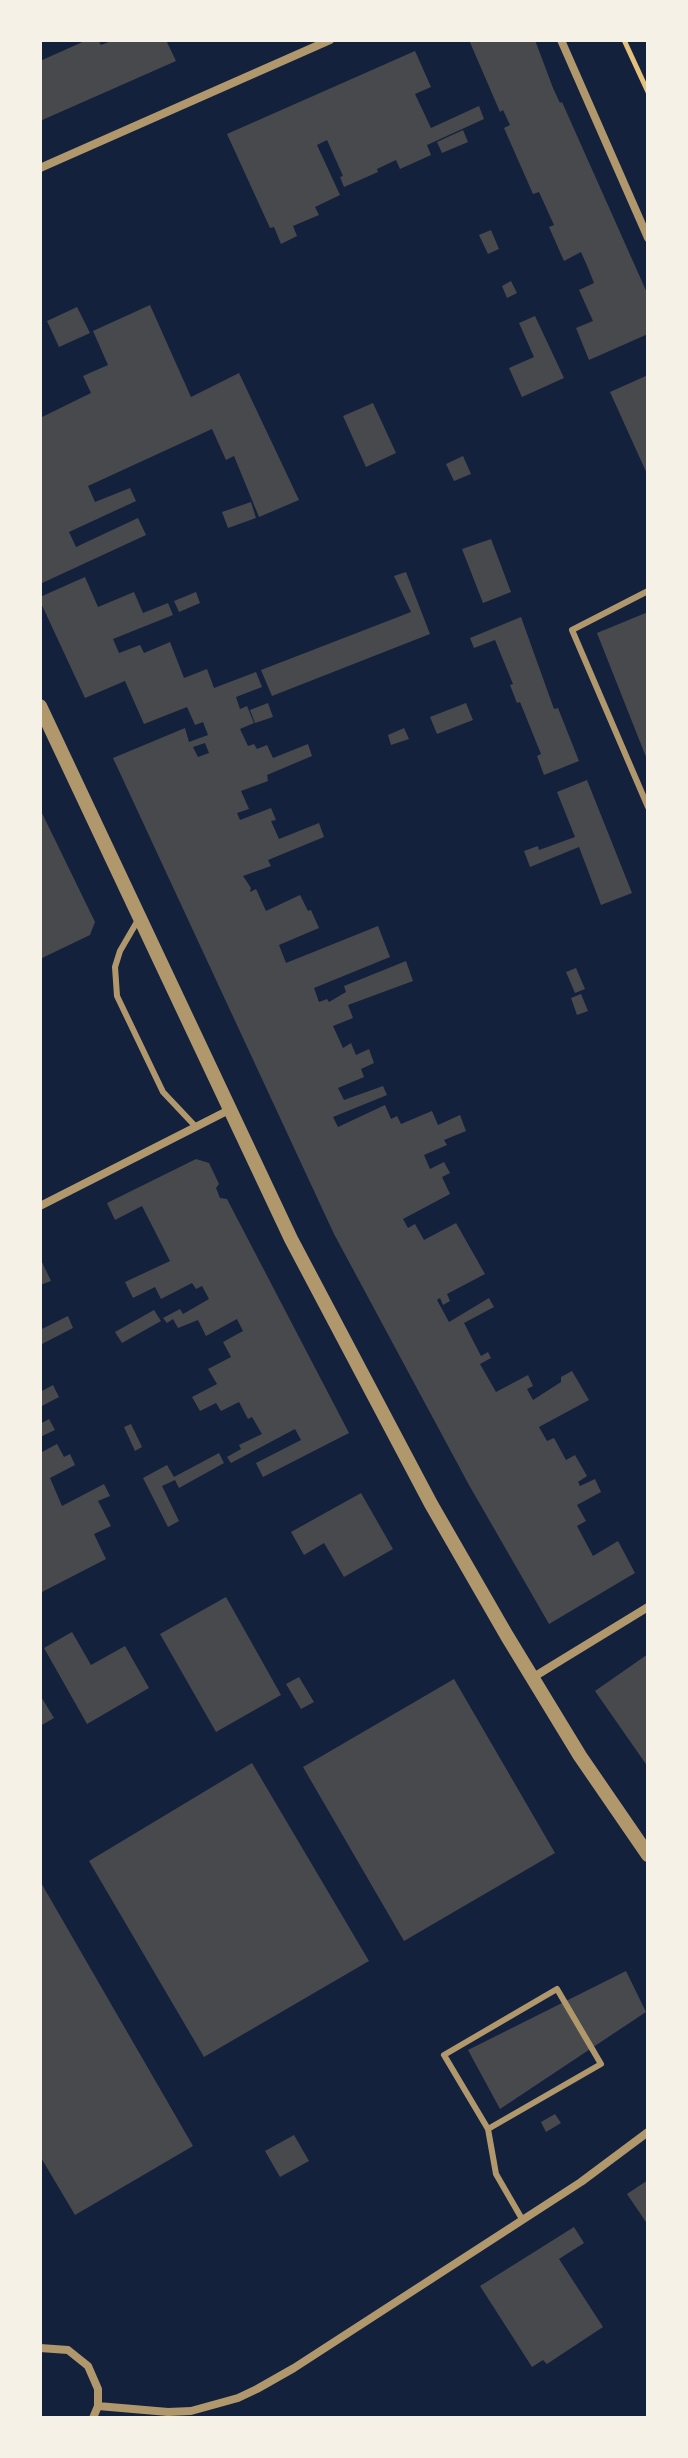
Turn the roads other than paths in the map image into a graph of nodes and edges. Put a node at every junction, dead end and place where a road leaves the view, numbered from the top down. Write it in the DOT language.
graph roads {
  1 [pos="330,40"];
  2 [pos="561,40"];
  3 [pos="40,168"];
  4 [pos="648,238"];
  5 [pos="648,591"];
  6 [pos="40,706"];
  7 [pos="648,807"];
  8 [pos="139,918"];
  9 [pos="229,1110"];
  10 [pos="196,1127"];
  11 [pos="40,1206"];
  12 [pos="648,1607"];
  13 [pos="532,1678"];
  14 [pos="648,1855"];
  15 [pos="488,2129"];
  16 [pos="648,2132"];
  17 [pos="522,2219"];
  18 [pos="40,2348"];
  19 [pos="98,2406"];
  20 [pos="93,2418"];
  1 -- 3 [label="street"];
  2 -- 4 [label="street"];
  5 -- 7 [label="lane"];
  6 -- 8 [label="street"];
  8 -- 9 [label="street"];
  8 -- 10 [label="lane"];
  9 -- 10 [label="street"];
  9 -- 13 [label="street"];
  10 -- 11 [label="street"];
  12 -- 13 [label="street"];
  13 -- 14 [label="street"];
  15 -- 15 [label="lane"];
  15 -- 17 [label="lane"];
  16 -- 17 [label="street"];
  17 -- 19 [label="street"];
  18 -- 19 [label="street"];
  19 -- 20 [label="street"];
}
